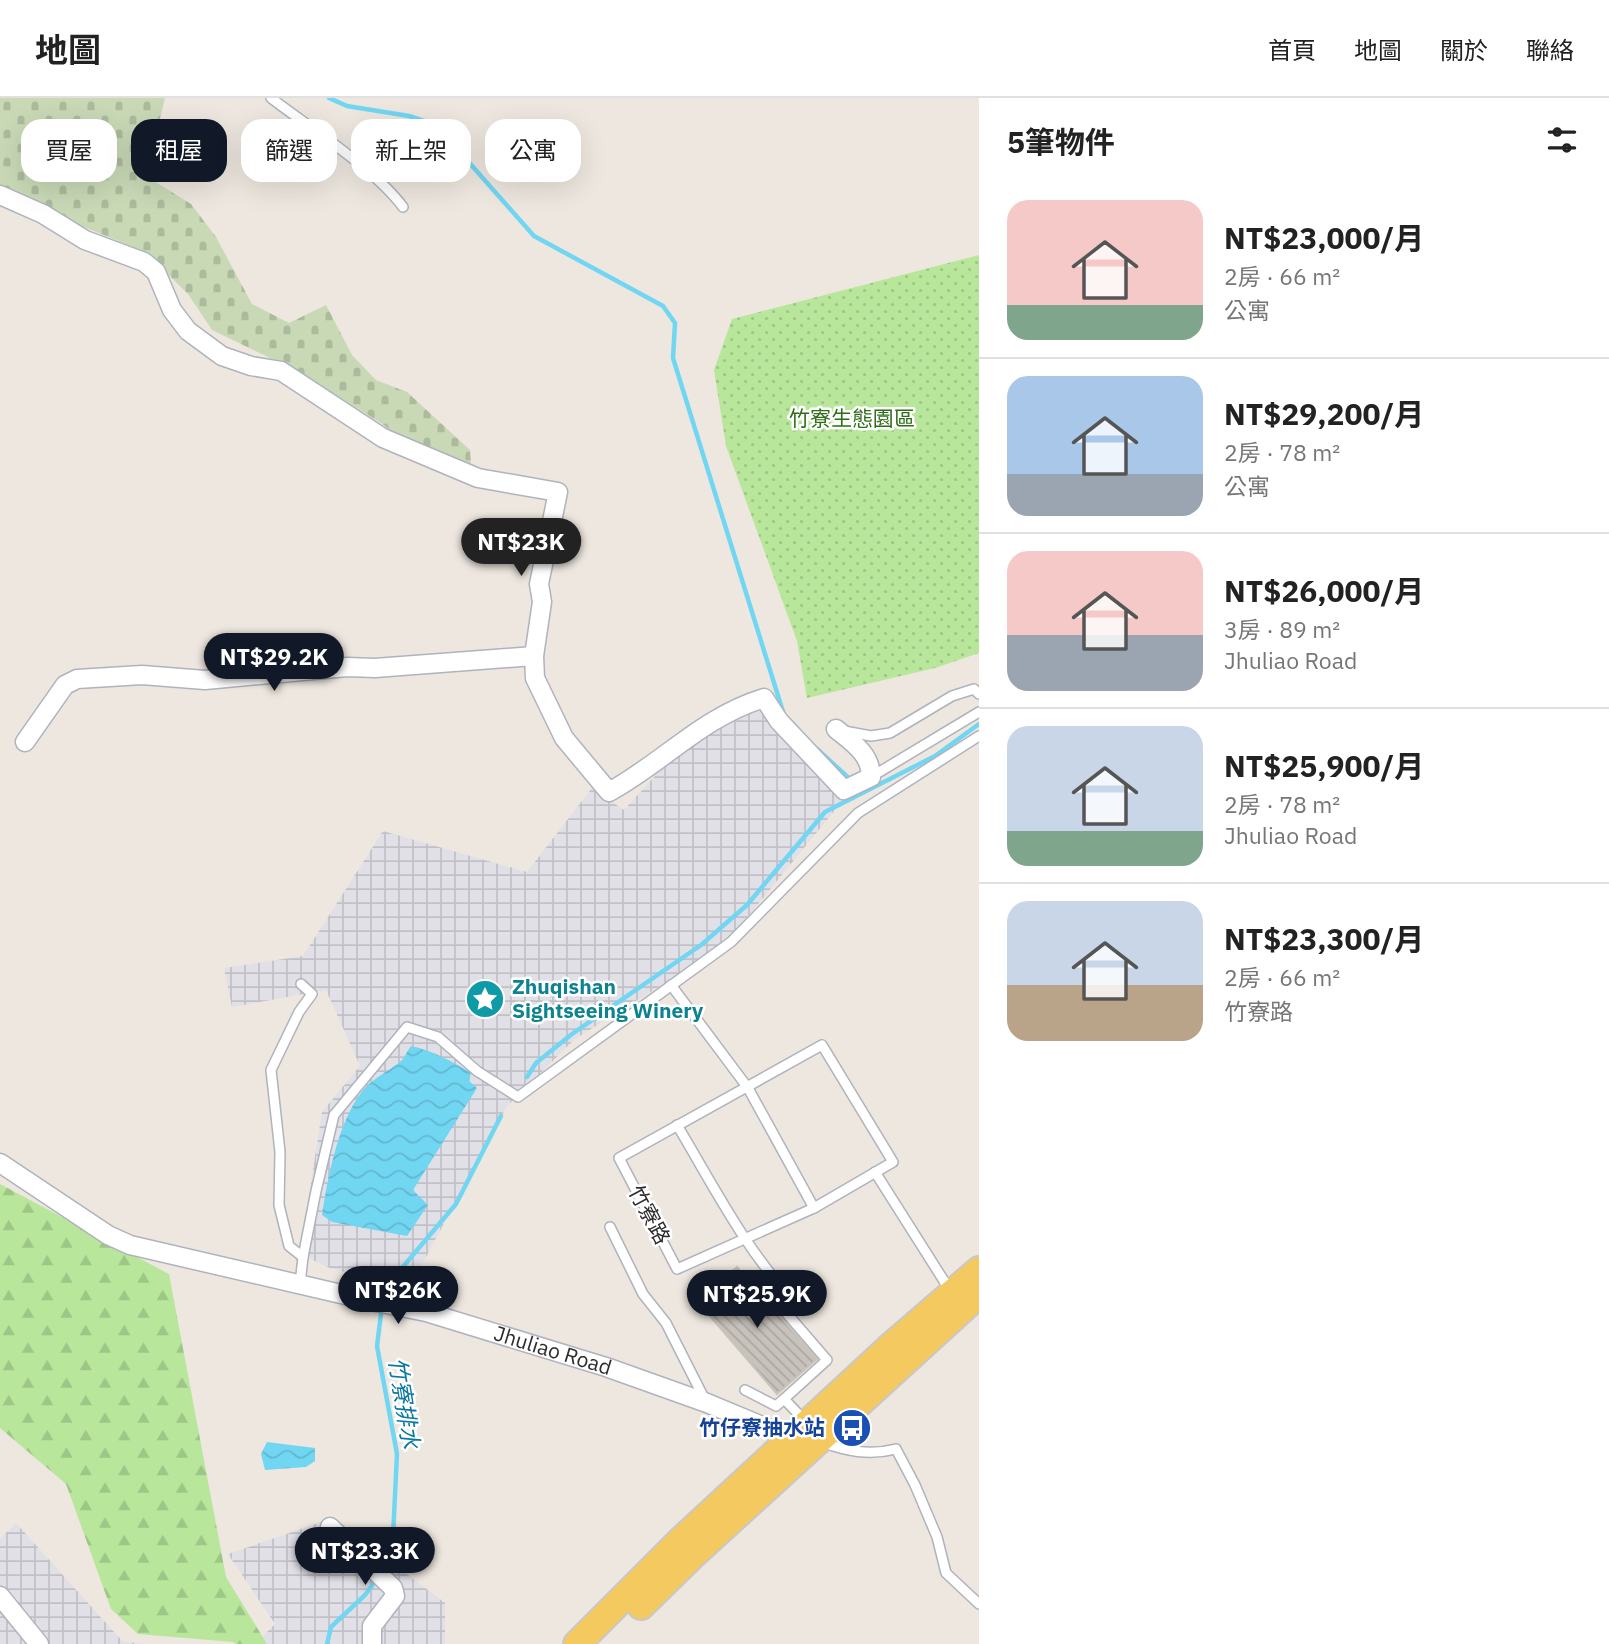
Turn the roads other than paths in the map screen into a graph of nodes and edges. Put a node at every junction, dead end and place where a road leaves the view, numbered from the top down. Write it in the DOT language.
graph roads {
  1 [pos="271,98"];
  2 [pos="0,194"];
  3 [pos="403,206"];
  4 [pos="534,656"];
  5 [pos="979,694"];
  6 [pos="979,712"];
  7 [pos="836,729"];
  8 [pos="979,736"];
  9 [pos="25,742"];
  10 [pos="871,777"];
  11 [pos="301,984"];
  12 [pos="671,985"];
  13 [pos="748,1088"];
  14 [pos="677,1125"];
  15 [pos="0,1163"];
  16 [pos="875,1172"];
  17 [pos="814,1208"];
  18 [pos="610,1227"];
  19 [pos="745,1239"];
  20 [pos="303,1258"];
  21 [pos="979,1270"];
  22 [pos="300,1284"];
  23 [pos="965,1298"];
  24 [pos="793,1300"];
  25 [pos="783,1309"];
  26 [pos="744,1390"];
  27 [pos="784,1399"];
  28 [pos="707,1403"];
  29 [pos="806,1435"];
  30 [pos="330,1527"];
  31 [pos="0,1597"];
  32 [pos="979,1604"];
  33 [pos="39,1644"];
  34 [pos="372,1644"];
  35 [pos="577,1644"];
  36 [pos="603,1644"];
  1 -- 3 [label="lane"];
  2 -- 4 [label="street"];
  4 -- 9 [label="street"];
  4 -- 10 [label="street"];
  5 -- 7 [label="lane"];
  6 -- 10 [label="lane"];
  7 -- 10 [label="street"];
  8 -- 12 [label="lane"];
  11 -- 20 [label="lane"];
  12 -- 13 [label="lane"];
  12 -- 20 [label="lane"];
  13 -- 14 [label="lane, 竹寮路"];
  13 -- 16 [label="lane, 竹寮路"];
  13 -- 17 [label="lane"];
  14 -- 19 [label="lane"];
  14 -- 19 [label="lane, 竹寮路"];
  15 -- 22 [label="street, Jhuliao Road"];
  16 -- 17 [label="lane, 竹寮路"];
  16 -- 23 [label="lane"];
  17 -- 19 [label="lane, 竹寮路"];
  18 -- 28 [label="lane"];
  19 -- 24 [label="lane"];
  20 -- 22 [label="lane"];
  21 -- 23 [label="main road"];
  22 -- 28 [label="street, Jhuliao Road"];
  23 -- 29 [label="main road"];
  25 -- 27 [label="lane"];
  26 -- 27 [label="lane"];
  27 -- 29 [label="lane"];
  28 -- 29 [label="street, Jhuliao Road"];
  29 -- 32 [label="lane"];
  29 -- 35 [label="main road"];
  29 -- 36 [label="main road"];
  30 -- 34 [label="street"];
  31 -- 33 [label="street"];
}
